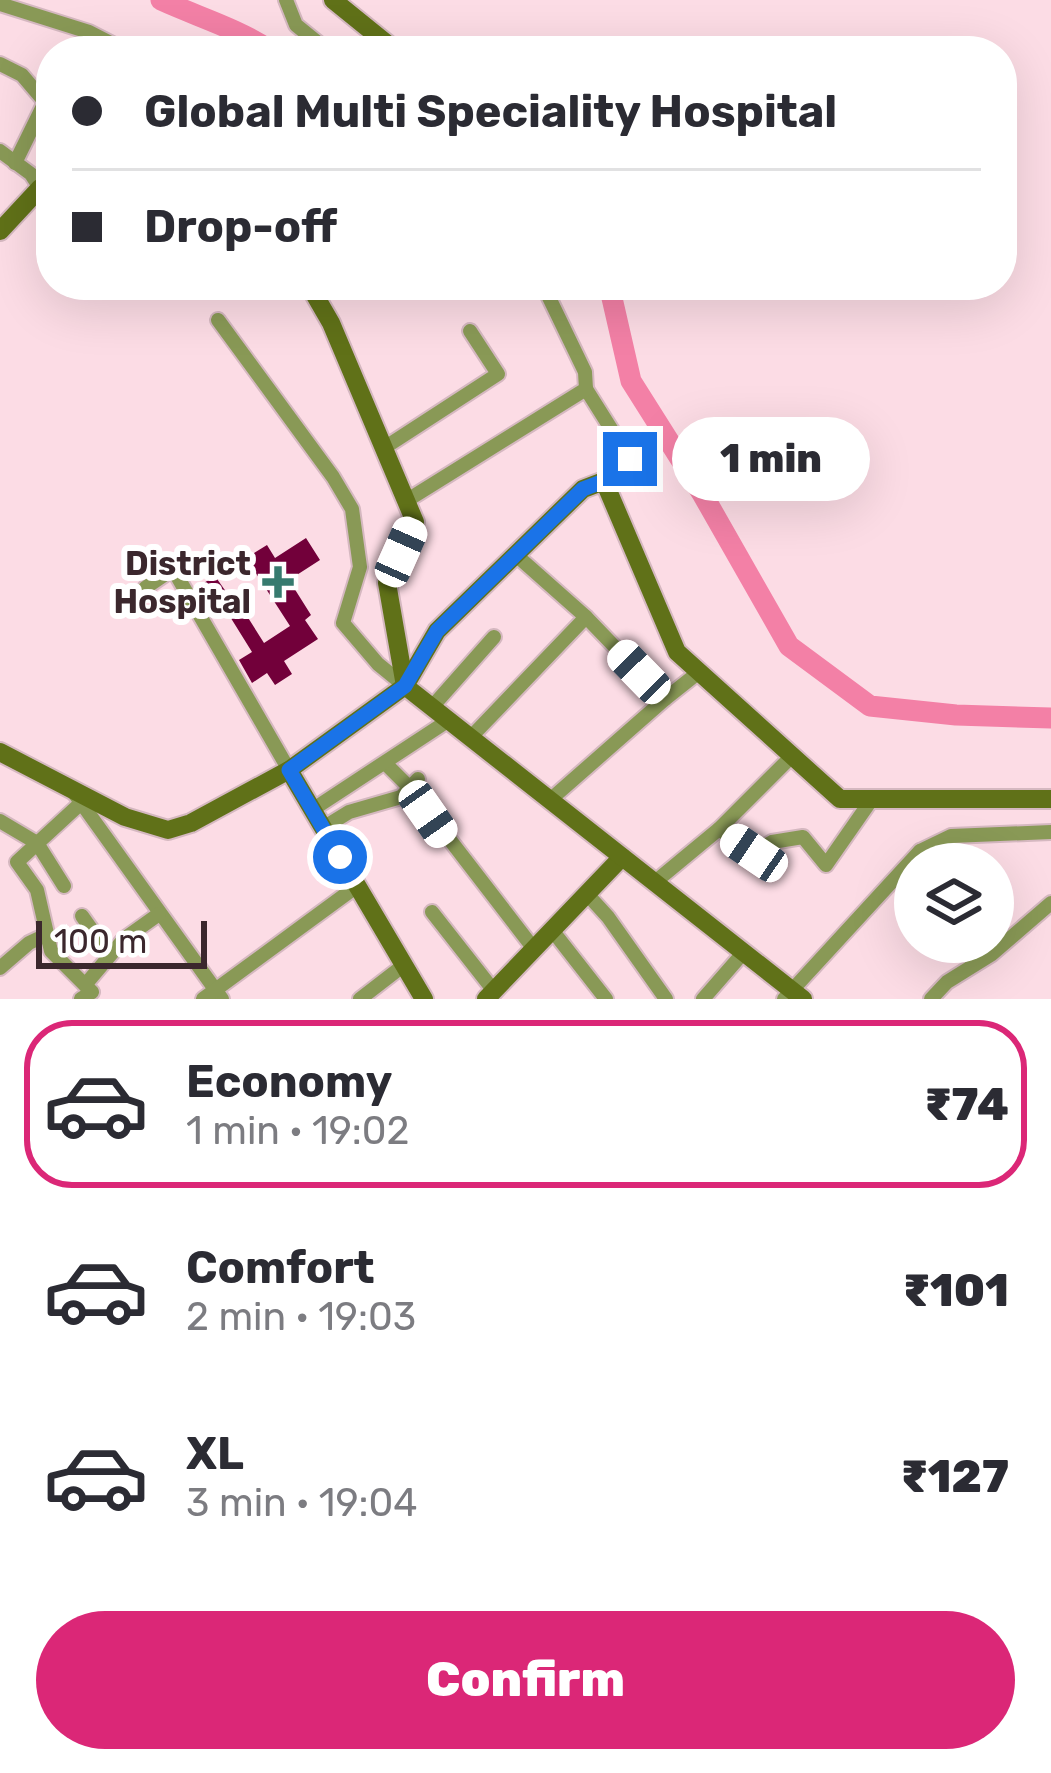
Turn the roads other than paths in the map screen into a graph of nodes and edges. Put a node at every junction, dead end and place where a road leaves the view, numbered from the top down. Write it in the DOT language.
graph roads {
  1 [pos="286,0"];
  2 [pos="340,2"];
  3 [pos="0,4"];
  4 [pos="79,36"];
  5 [pos="310,36"];
  6 [pos="379,36"];
  7 [pos="0,64"];
  8 [pos="36,88"];
  9 [pos="36,123"];
  10 [pos="0,152"];
  11 [pos="15,163"];
  12 [pos="36,178"];
  13 [pos="36,195"];
  14 [pos="0,231"];
  15 [pos="318,300"];
  16 [pos="550,300"];
  17 [pos="218,320"];
  18 [pos="470,331"];
  19 [pos="586,389"];
  20 [pos="384,448"];
  21 [pos="604,481"];
  22 [pos="406,500"];
  23 [pos="515,555"];
  24 [pos="145,588"];
  25 [pos="586,617"];
  26 [pos="494,637"];
  27 [pos="699,672"];
  28 [pos="405,686"];
  29 [pos="665,699"];
  30 [pos="432,707"];
  31 [pos="449,720"];
  32 [pos="471,737"];
  33 [pos="0,752"];
  34 [pos="792,756"];
  35 [pos="386,764"];
  36 [pos="289,770"];
  37 [pos="414,783"];
  38 [pos="69,785"];
  39 [pos="872,799"];
  40 [pos="1051,799"];
  41 [pos="550,800"];
  42 [pos="81,803"];
  43 [pos="312,810"];
  44 [pos="0,821"];
  45 [pos="323,828"];
  46 [pos="718,829"];
  47 [pos="1051,832"];
  48 [pos="38,843"];
  49 [pos="937,843"];
  50 [pos="622,856"];
  51 [pos="17,862"];
  52 [pos="0,872"];
  53 [pos="894,881"];
  54 [pos="655,882"];
  55 [pos="64,886"];
  56 [pos="357,886"];
  57 [pos="587,894"];
  58 [pos="1051,903"];
  59 [pos="432,911"];
  60 [pos="159,914"];
  61 [pos="82,916"];
  62 [pos="1014,929"];
  63 [pos="552,930"];
  64 [pos="46,935"];
  65 [pos="534,949"];
  66 [pos="744,952"];
  67 [pos="109,955"];
  68 [pos="970,963"];
  69 [pos="404,965"];
  70 [pos="0,968"];
  71 [pos="83,992"];
  72 [pos="214,996"];
  73 [pos="490,996"];
  74 [pos="793,996"];
  75 [pos="360,999"];
  76 [pos="424,999"];
  77 [pos="606,999"];
  78 [pos="666,999"];
  79 [pos="703,999"];
  80 [pos="931,999"];
  1 -- 5 [label="street"];
  2 -- 6 [label="street"];
  3 -- 4 [label="street"];
  7 -- 8 [label="street"];
  9 -- 11 [label="street"];
  10 -- 11 [label="street"];
  11 -- 12 [label="street"];
  13 -- 14 [label="street"];
  15 -- 20 [label="street"];
  16 -- 19 [label="street"];
  17 -- 28 [label="street"];
  18 -- 20 [label="street"];
  19 -- 21 [label="street"];
  19 -- 22 [label="street"];
  20 -- 22 [label="street"];
  21 -- 23 [label="street"];
  21 -- 27 [label="street"];
  22 -- 28 [label="street"];
  23 -- 25 [label="street"];
  23 -- 28 [label="street"];
  24 -- 36 [label="street"];
  25 -- 29 [label="street"];
  25 -- 32 [label="street"];
  26 -- 30 [label="street"];
  27 -- 29 [label="street"];
  27 -- 34 [label="street"];
  28 -- 30 [label="street"];
  28 -- 36 [label="street"];
  29 -- 41 [label="street"];
  30 -- 31 [label="street"];
  31 -- 32 [label="street"];
  31 -- 35 [label="street"];
  32 -- 41 [label="street"];
  33 -- 38 [label="street"];
  34 -- 39 [label="street"];
  34 -- 46 [label="street"];
  35 -- 37 [label="street"];
  35 -- 43 [label="street"];
  36 -- 38 [label="street"];
  36 -- 43 [label="street"];
  37 -- 45 [label="street"];
  37 -- 65 [label="street"];
  38 -- 42 [label="street"];
  39 -- 40 [label="street"];
  39 -- 46 [label="street"];
  41 -- 50 [label="street"];
  42 -- 48 [label="street"];
  42 -- 60 [label="street"];
  43 -- 45 [label="street"];
  44 -- 48 [label="street"];
  45 -- 56 [label="street"];
  46 -- 54 [label="street"];
  47 -- 49 [label="street"];
  48 -- 51 [label="street"];
  48 -- 55 [label="street"];
  50 -- 54 [label="street"];
  50 -- 57 [label="street"];
  51 -- 52 [label="street"];
  51 -- 64 [label="street"];
  53 -- 74 [label="street"];
  54 -- 66 [label="street"];
  56 -- 69 [label="street"];
  56 -- 72 [label="street"];
  57 -- 63 [label="street"];
  57 -- 78 [label="street"];
  58 -- 62 [label="street"];
  59 -- 73 [label="street"];
  60 -- 67 [label="street"];
  60 -- 72 [label="street"];
  61 -- 67 [label="street"];
  63 -- 65 [label="street"];
  63 -- 77 [label="street"];
  64 -- 70 [label="street"];
  64 -- 71 [label="street"];
  65 -- 73 [label="street"];
  66 -- 74 [label="street"];
  66 -- 79 [label="street"];
  67 -- 71 [label="street"];
  68 -- 80 [label="street"];
  69 -- 75 [label="street"];
  69 -- 76 [label="street"];
}
